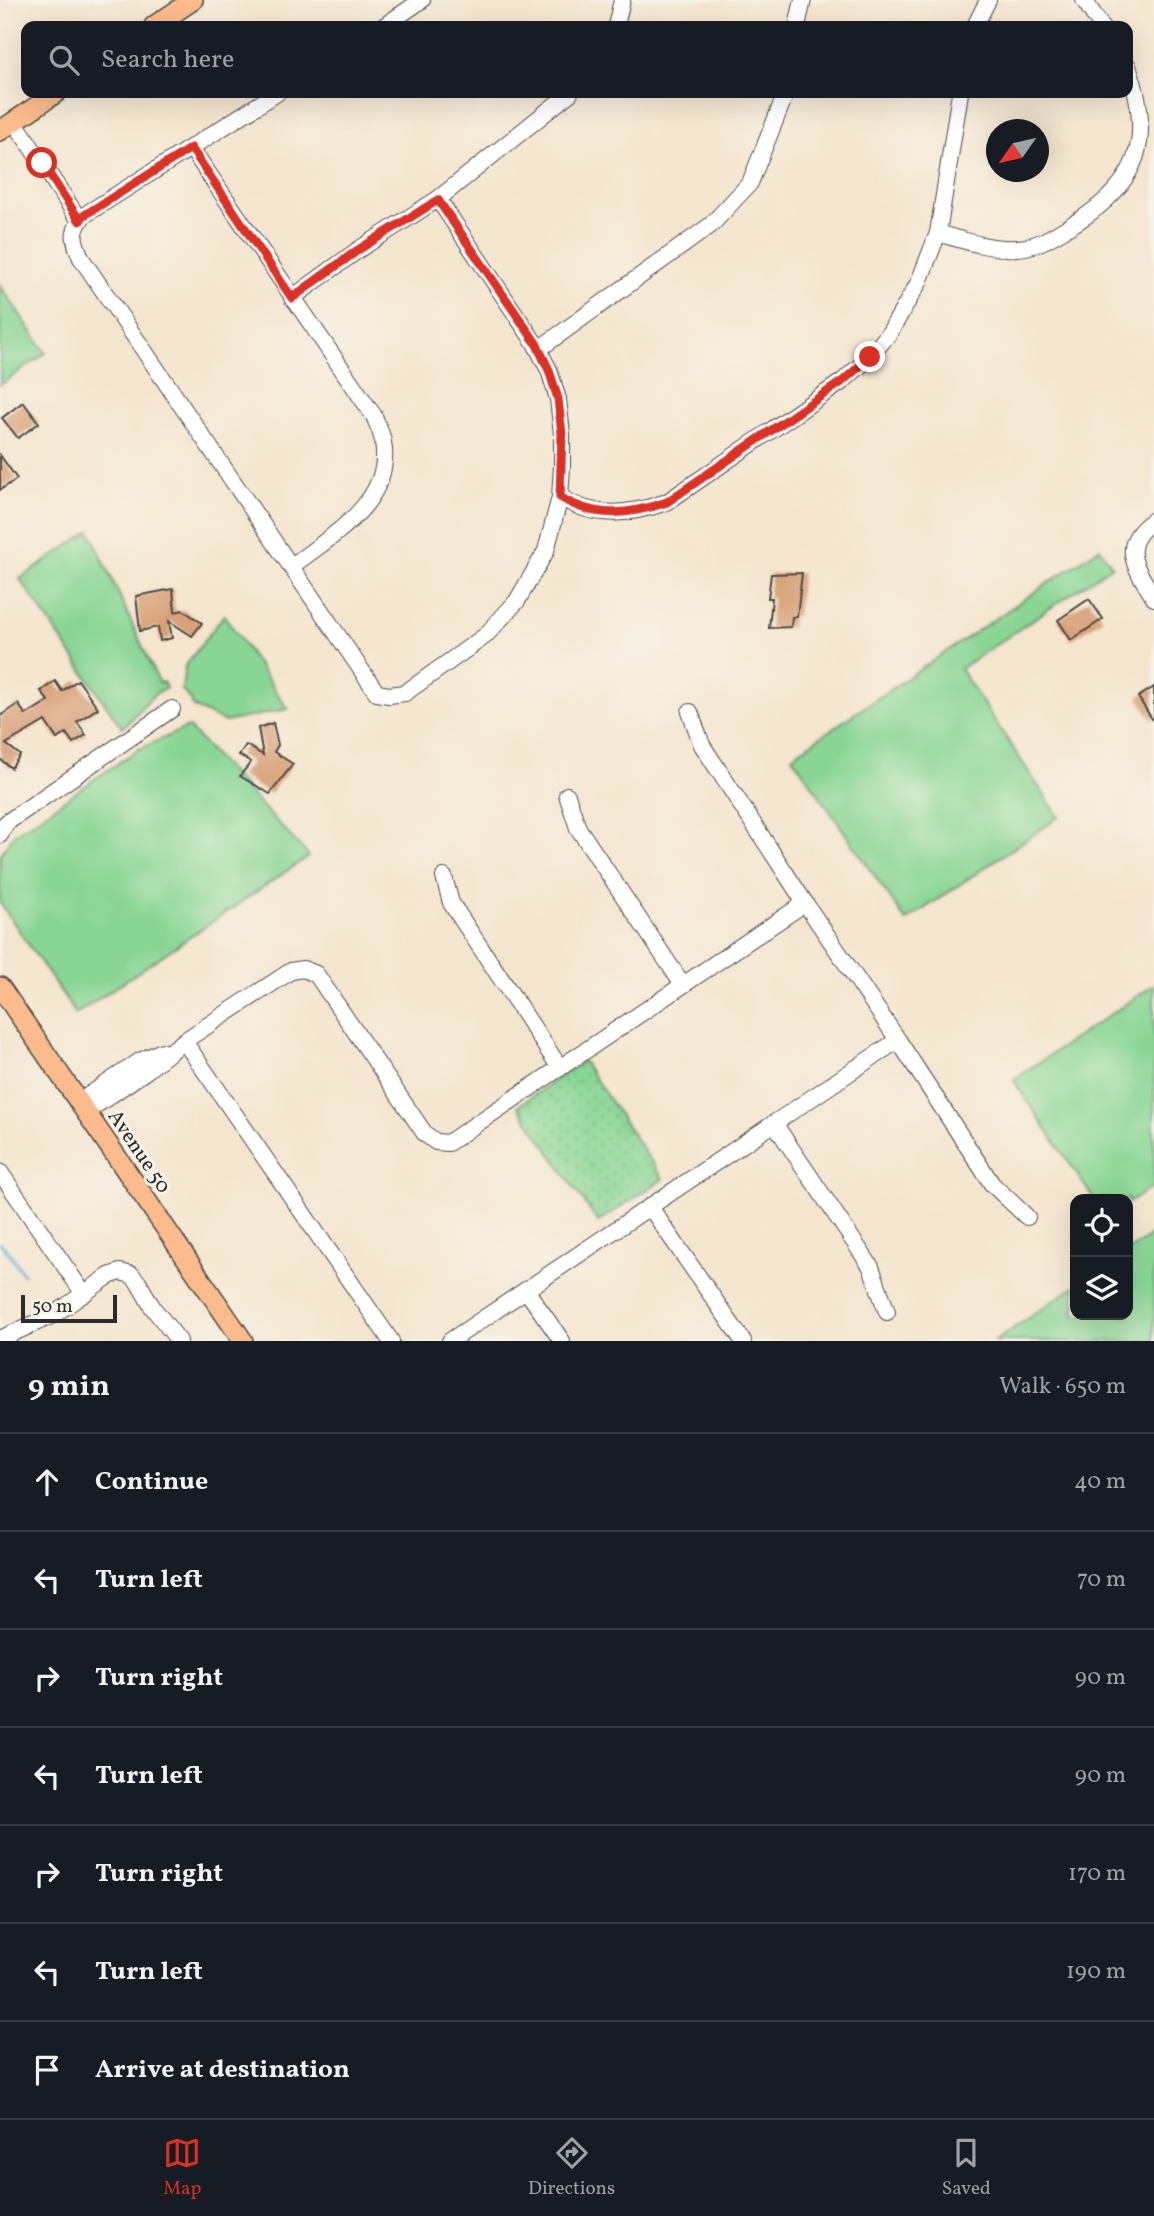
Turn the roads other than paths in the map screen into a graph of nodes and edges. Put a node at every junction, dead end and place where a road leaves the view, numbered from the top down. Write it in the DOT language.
graph roads {
  1 [pos="193,0"];
  2 [pos="422,0"];
  3 [pos="622,0"];
  4 [pos="803,0"];
  5 [pos="988,0"];
  6 [pos="1084,0"];
  7 [pos="162,21"];
  8 [pos="391,21"];
  9 [pos="617,21"];
  10 [pos="798,21"];
  11 [pos="978,21"];
  12 [pos="1098,21"];
  13 [pos="1133,75"];
  14 [pos="49,98"];
  15 [pos="269,98"];
  16 [pos="564,98"];
  17 [pos="784,98"];
  18 [pos="959,98"];
  19 [pos="7,126"];
  20 [pos="191,148"];
  21 [pos="438,200"];
  22 [pos="80,221"];
  23 [pos="938,233"];
  24 [pos="292,298"];
  25 [pos="539,349"];
  26 [pos="560,497"];
  27 [pos="1154,520"];
  28 [pos="292,566"];
  29 [pos="1154,598"];
  30 [pos="172,709"];
  31 [pos="690,712"];
  32 [pos="567,795"];
  33 [pos="2,827"];
  34 [pos="444,877"];
  35 [pos="805,903"];
  36 [pos="683,985"];
  37 [pos="0,987"];
  38 [pos="898,1040"];
  39 [pos="184,1041"];
  40 [pos="560,1068"];
  41 [pos="82,1107"];
  42 [pos="774,1123"];
  43 [pos="0,1172"];
  44 [pos="650,1207"];
  45 [pos="1027,1217"];
  46 [pos="526,1290"];
  47 [pos="84,1294"];
  48 [pos="887,1312"];
  49 [pos="0,1339"];
  50 [pos="179,1341"];
  51 [pos="243,1341"];
  52 [pos="391,1341"];
  53 [pos="450,1341"];
  54 [pos="562,1341"];
  55 [pos="743,1341"];
  1 -- 7 [label="main road"];
  2 -- 8 [label="street"];
  3 -- 9 [label="street"];
  4 -- 10 [label="street"];
  5 -- 11 [label="street"];
  6 -- 12 [label="street"];
  13 -- 23 [label="street"];
  14 -- 19 [label="main road"];
  15 -- 20 [label="street"];
  16 -- 21 [label="street"];
  17 -- 25 [label="street"];
  18 -- 23 [label="street"];
  19 -- 22 [label="street"];
  20 -- 22 [label="street"];
  20 -- 24 [label="street"];
  21 -- 24 [label="street"];
  21 -- 25 [label="street"];
  22 -- 28 [label="street"];
  23 -- 26 [label="street"];
  24 -- 28 [label="street"];
  25 -- 26 [label="street"];
  26 -- 28 [label="street"];
  27 -- 29 [label="street"];
  30 -- 33 [label="street"];
  31 -- 35 [label="street"];
  32 -- 36 [label="street"];
  34 -- 40 [label="street"];
  35 -- 36 [label="street"];
  35 -- 38 [label="street"];
  36 -- 40 [label="street"];
  37 -- 41 [label="main road, Avenue 50"];
  38 -- 42 [label="street"];
  38 -- 45 [label="street"];
  39 -- 40 [label="street"];
  39 -- 41 [label="street"];
  39 -- 52 [label="street"];
  41 -- 51 [label="main road, Avenue 50"];
  42 -- 44 [label="street"];
  42 -- 48 [label="street"];
  43 -- 47 [label="street"];
  44 -- 46 [label="street"];
  44 -- 55 [label="street"];
  46 -- 53 [label="street"];
  46 -- 54 [label="street"];
  47 -- 49 [label="street"];
  47 -- 50 [label="street"];
}
